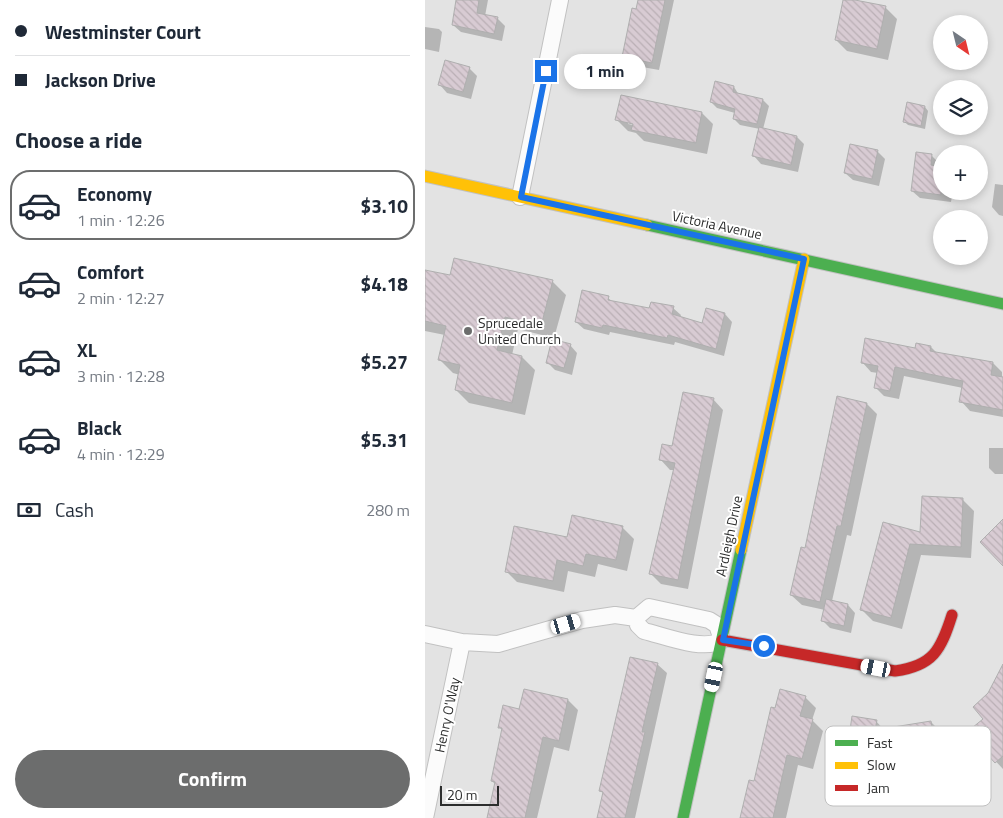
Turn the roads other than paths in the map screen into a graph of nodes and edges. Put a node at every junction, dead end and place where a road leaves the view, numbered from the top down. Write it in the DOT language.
graph roads {
  1 [pos="560,0"];
  2 [pos="425,176"];
  3 [pos="521,197"];
  4 [pos="804,259"];
  5 [pos="1003,304"];
  6 [pos="951,615"];
  7 [pos="637,618"];
  8 [pos="425,634"];
  9 [pos="723,640"];
  10 [pos="462,642"];
  11 [pos="425,818"];
  12 [pos="683,818"];
  1 -- 3 [label="street"];
  2 -- 3 [label="street, Victoria Avenue"];
  3 -- 4 [label="street, Victoria Avenue"];
  4 -- 5 [label="street, Victoria Avenue"];
  4 -- 9 [label="street, Ardleigh Drive"];
  6 -- 9 [label="street"];
  7 -- 9 [label="street"];
  7 -- 9 [label="street"];
  7 -- 10 [label="street"];
  8 -- 10 [label="street"];
  9 -- 12 [label="street, Ardleigh Drive"];
  10 -- 11 [label="street, Henry O'Way"];
}
